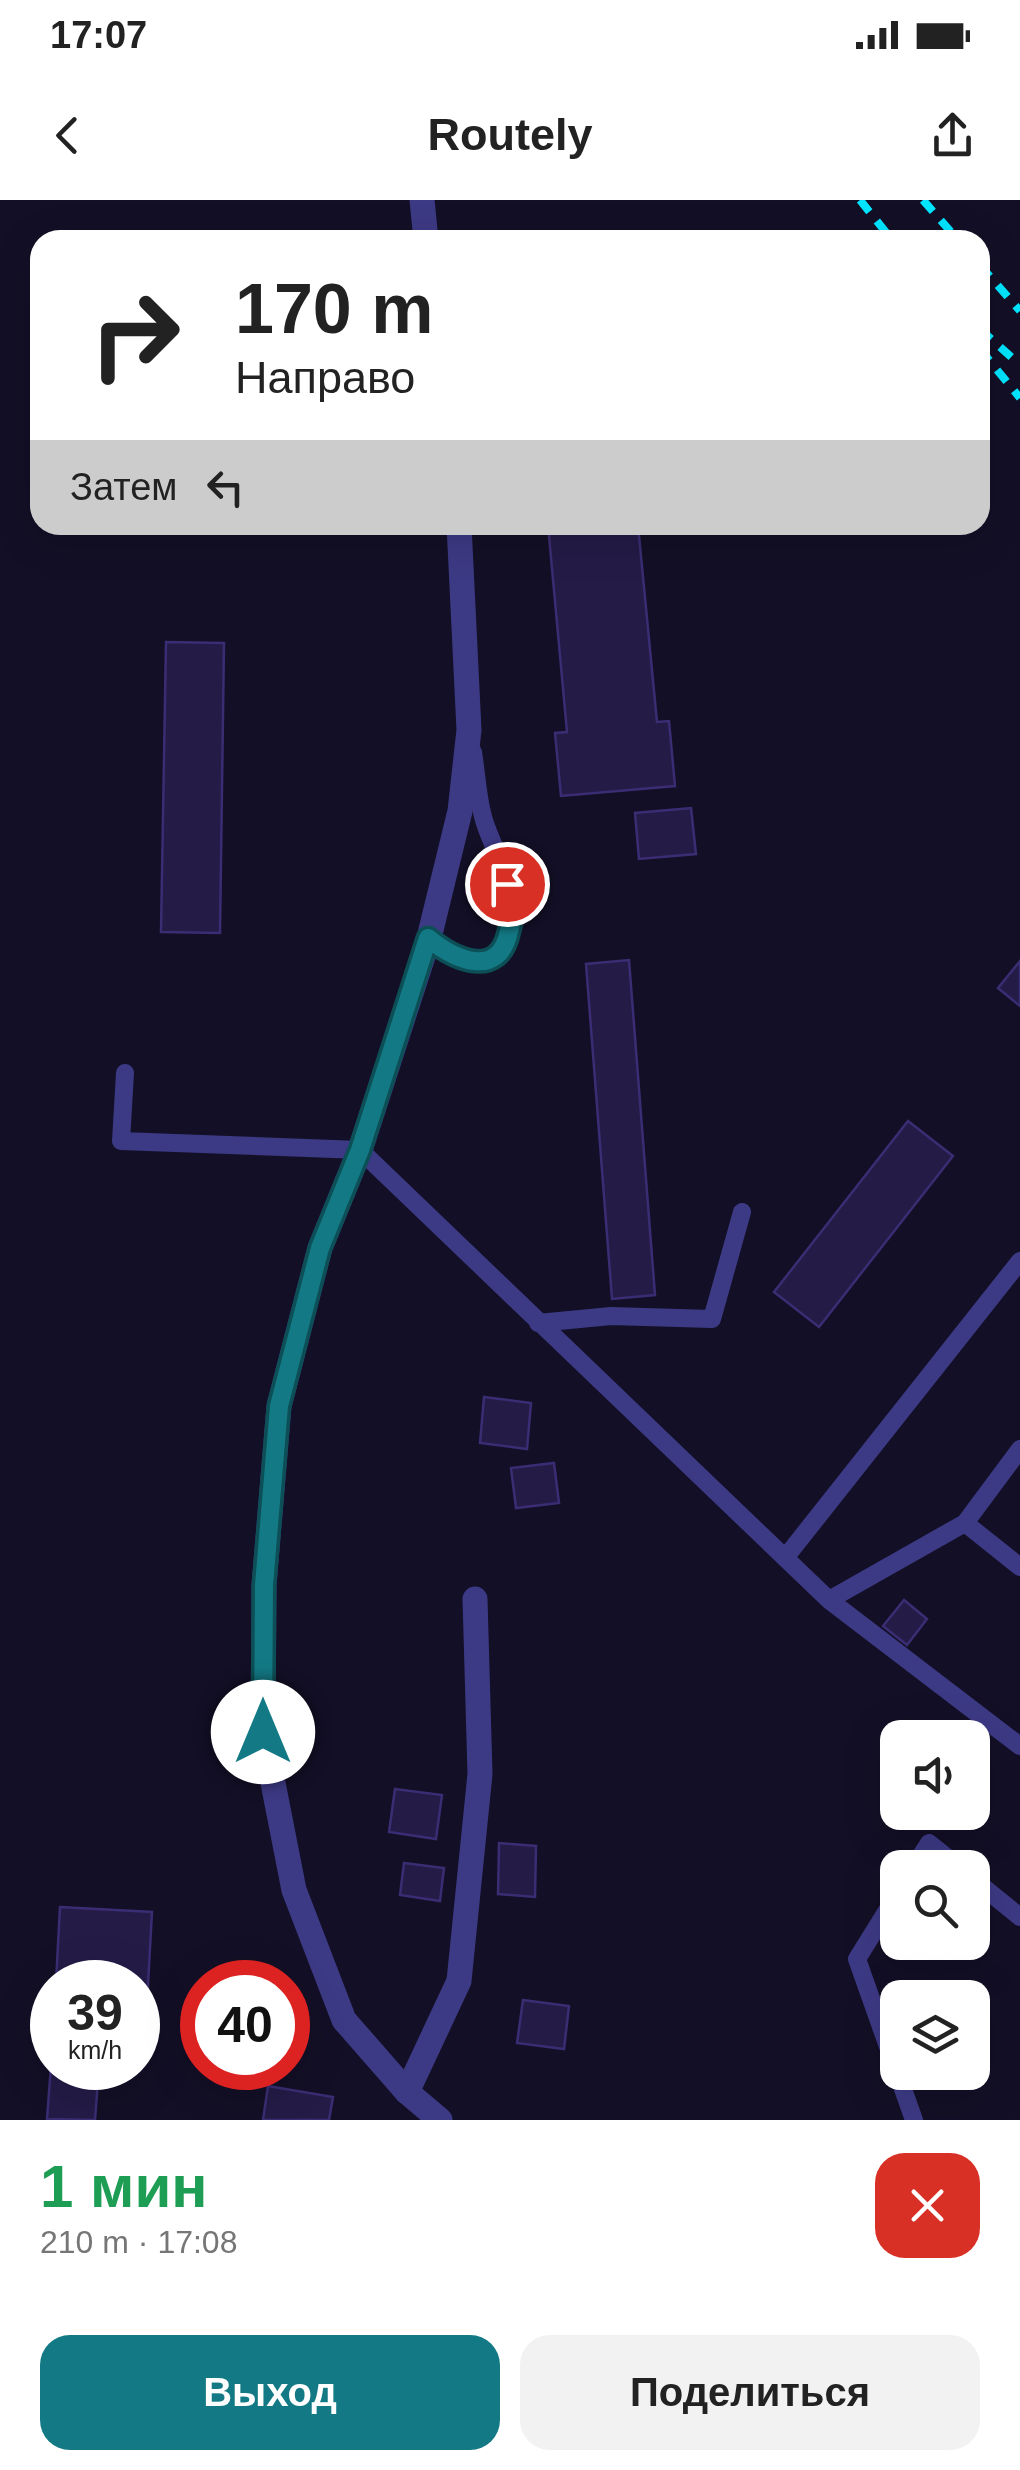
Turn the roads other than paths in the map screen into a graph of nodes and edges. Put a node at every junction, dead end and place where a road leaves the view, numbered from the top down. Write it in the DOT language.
graph roads {
  1 [pos="422,200"];
  2 [pos="425,230"];
  3 [pos="459,535"];
  4 [pos="470,730"];
  5 [pos="428,938"];
  6 [pos="125,1072"];
  7 [pos="360,1150"];
  8 [pos="742,1212"];
  9 [pos="1020,1262"];
  10 [pos="538,1324"];
  11 [pos="1020,1449"];
  12 [pos="965,1524"];
  13 [pos="785,1558"];
  14 [pos="1020,1567"];
  15 [pos="476,1600"];
  16 [pos="829,1600"];
  17 [pos="1020,1746"];
  18 [pos="990,1893"];
  19 [pos="1020,1917"];
  20 [pos="880,1922"];
  21 [pos="406,2092"];
  22 [pos="440,2120"];
  23 [pos="914,2120"];
  1 -- 2 [label="street"];
  3 -- 4 [label="street"];
  4 -- 5 [label="street"];
  4 -- 5 [label="lane"];
  5 -- 7 [label="street"];
  6 -- 7 [label="lane"];
  7 -- 10 [label="lane"];
  7 -- 21 [label="street"];
  8 -- 10 [label="lane"];
  9 -- 13 [label="lane"];
  10 -- 13 [label="lane"];
  11 -- 12 [label="lane"];
  12 -- 14 [label="lane"];
  12 -- 16 [label="lane"];
  13 -- 16 [label="lane"];
  15 -- 21 [label="street"];
  16 -- 17 [label="lane"];
  18 -- 19 [label="lane"];
  20 -- 23 [label="lane"];
  21 -- 22 [label="street"];
}
